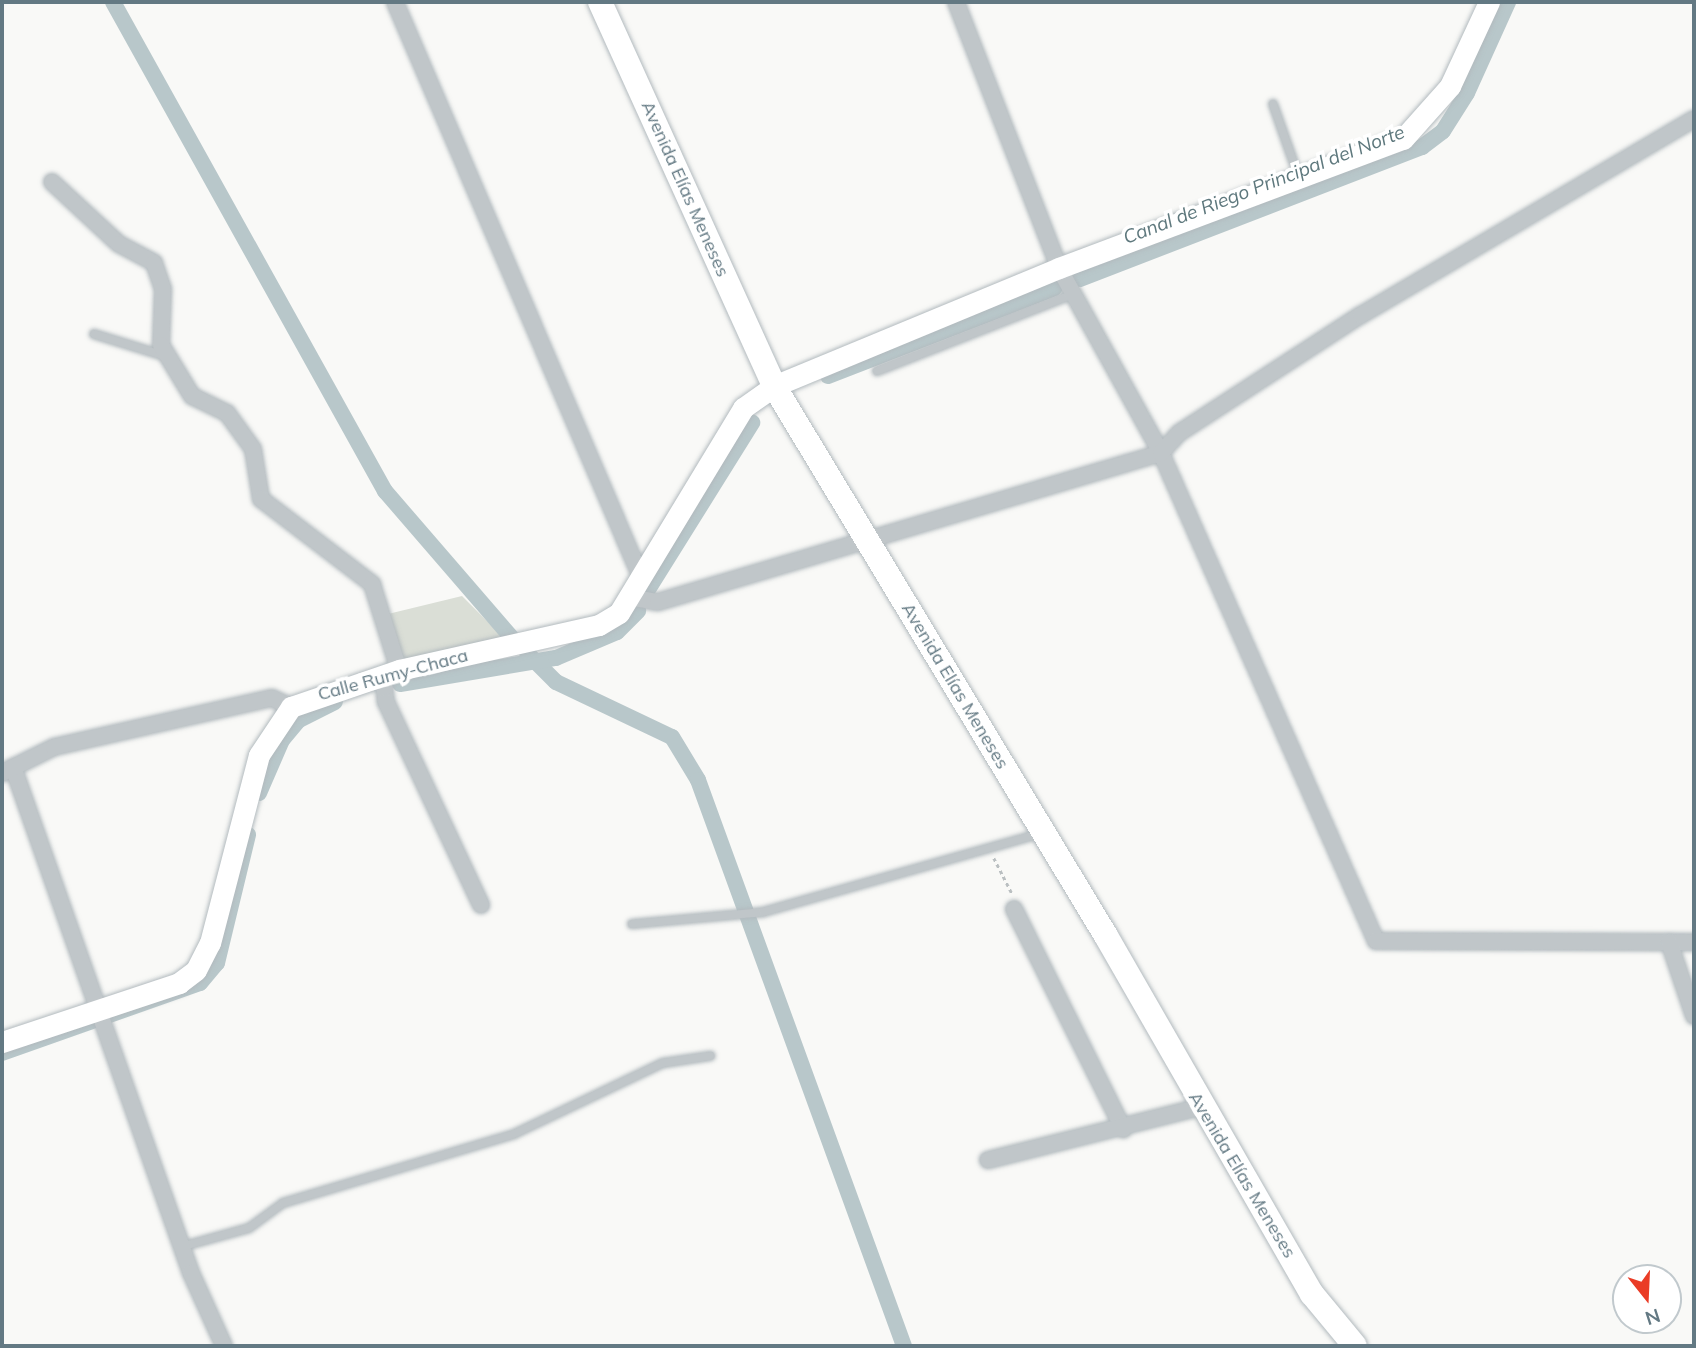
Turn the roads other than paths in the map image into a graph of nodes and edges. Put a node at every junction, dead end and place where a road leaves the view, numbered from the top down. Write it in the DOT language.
graph roads {
  1 [pos="395,2"];
  2 [pos="600,2"];
  3 [pos="956,2"];
  4 [pos="1489,2"];
  5 [pos="1273,104"];
  6 [pos="1694,119"];
  7 [pos="1299,178"];
  8 [pos="52,181"];
  9 [pos="1059,268"];
  10 [pos="1073,293"];
  11 [pos="94,334"];
  12 [pos="168,357"];
  13 [pos="877,371"];
  14 [pos="774,386"];
  15 [pos="1161,453"];
  16 [pos="870,544"];
  17 [pos="641,577"];
  18 [pos="629,597"];
  19 [pos="391,673"];
  20 [pos="291,707"];
  21 [pos="7,770"];
  22 [pos="1042,833"];
  23 [pos="481,905"];
  24 [pos="1014,909"];
  25 [pos="632,924"];
  26 [pos="1669,942"];
  27 [pos="1694,942"];
  28 [pos="104,1012"];
  29 [pos="1694,1016"];
  30 [pos="2,1042"];
  31 [pos="710,1056"];
  32 [pos="1200,1107"];
  33 [pos="1123,1129"];
  34 [pos="988,1160"];
  35 [pos="184,1246"];
  36 [pos="224,1346"];
  37 [pos="1355,1346"];
  1 -- 17 [label="street"];
  2 -- 14 [label="main road, Avenida Elías Meneses"];
  3 -- 9 [label="street"];
  4 -- 7 [label="street, Calle Rumy-Chaca"];
  5 -- 7 [label="lane"];
  6 -- 15 [label="street"];
  7 -- 9 [label="street, Calle Rumy-Chaca"];
  8 -- 12 [label="street"];
  9 -- 10 [label="street"];
  9 -- 14 [label="street, Calle Rumy-Chaca"];
  10 -- 13 [label="lane"];
  10 -- 15 [label="street"];
  11 -- 12 [label="lane"];
  12 -- 19 [label="street"];
  14 -- 16 [label="main road, Avenida Elías Meneses"];
  14 -- 17 [label="street, Calle Rumy-Chaca"];
  15 -- 16 [label="street"];
  15 -- 26 [label="street"];
  16 -- 18 [label="street"];
  16 -- 22 [label="main road, Avenida Elías Meneses"];
  17 -- 18 [label="street, Calle Rumy-Chaca"];
  18 -- 19 [label="street, Calle Rumy-Chaca"];
  19 -- 20 [label="street, Calle Rumy-Chaca"];
  19 -- 23 [label="street"];
  20 -- 21 [label="street"];
  20 -- 28 [label="street"];
  21 -- 28 [label="street"];
  22 -- 25 [label="lane"];
  22 -- 32 [label="main road, Avenida Elías Meneses"];
  24 -- 33 [label="street"];
  26 -- 27 [label="street"];
  26 -- 29 [label="street"];
  28 -- 30 [label="street"];
  28 -- 35 [label="street"];
  31 -- 35 [label="lane"];
  32 -- 33 [label="street"];
  32 -- 37 [label="main road, Avenida Elías Meneses"];
  33 -- 34 [label="street"];
  35 -- 36 [label="street"];
}
